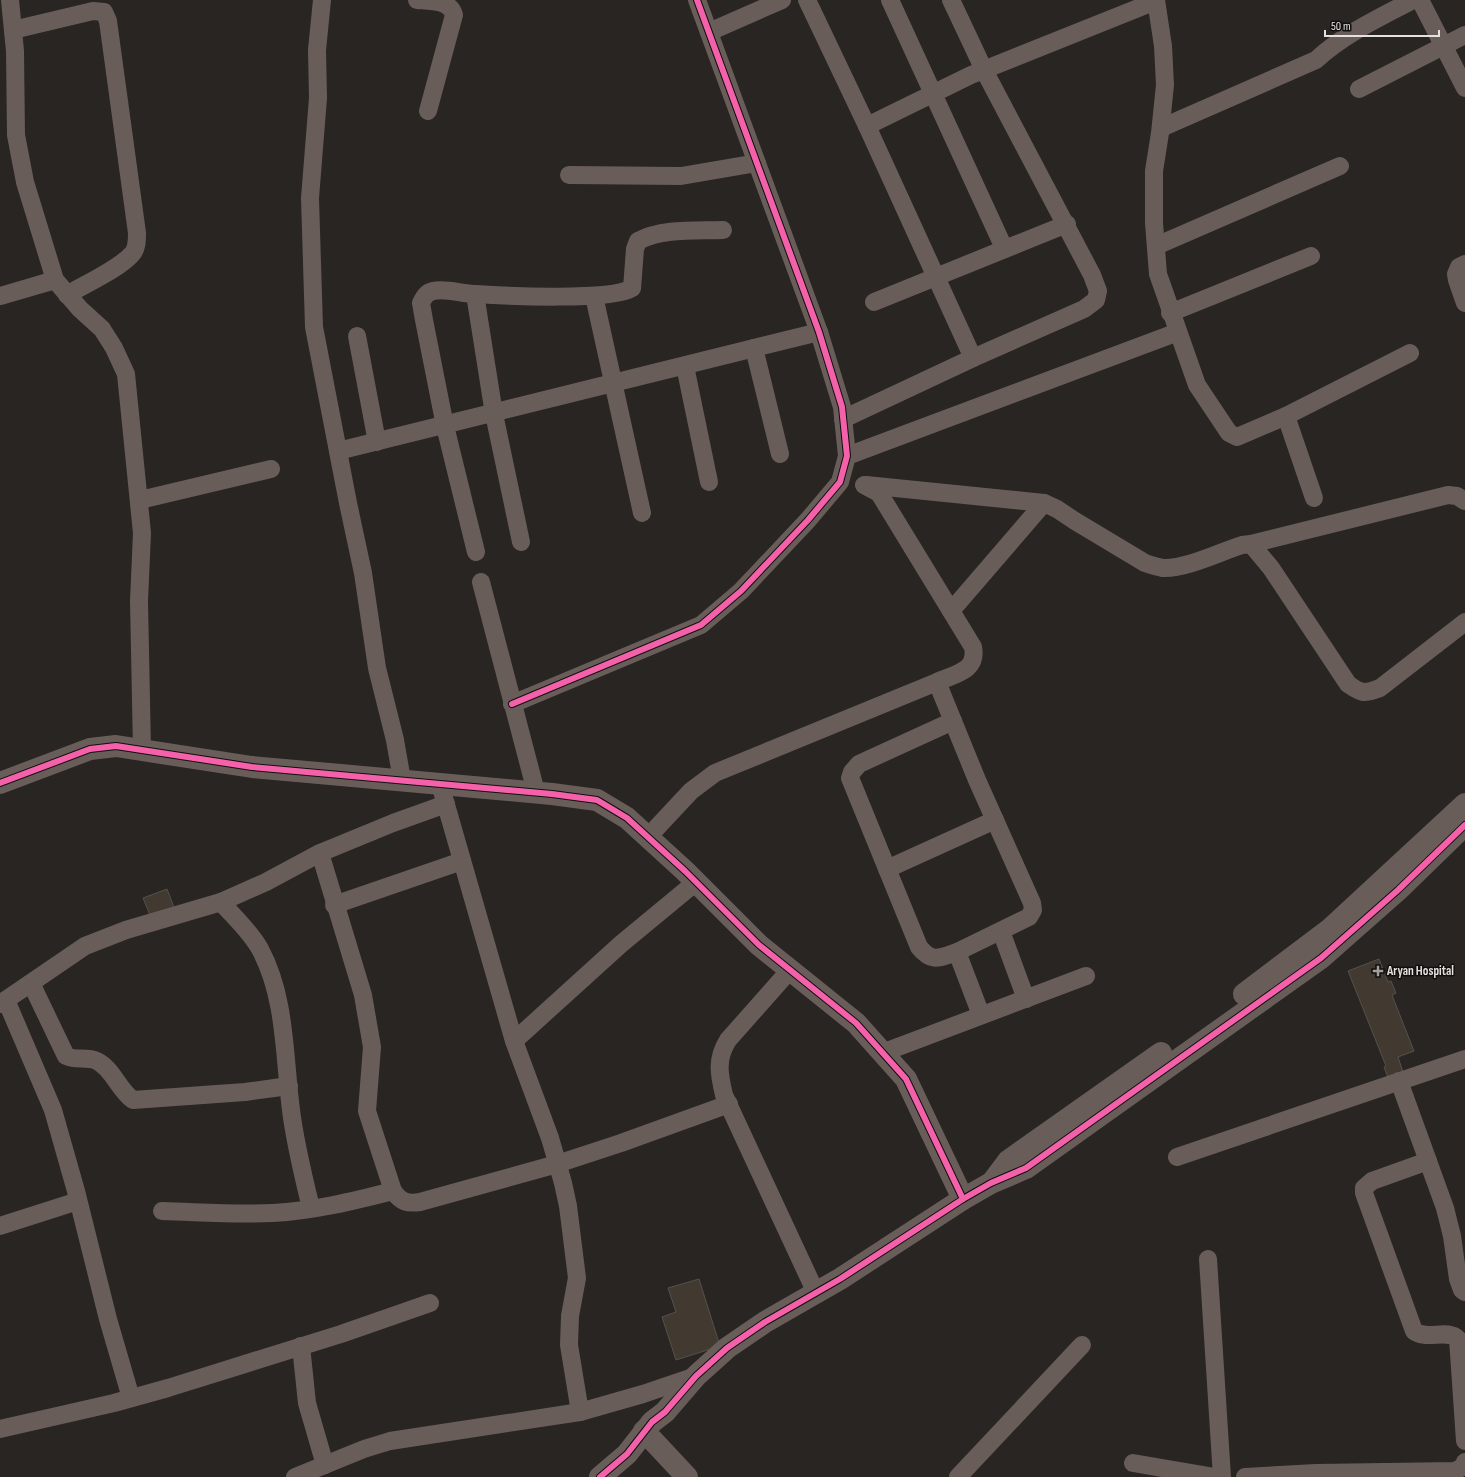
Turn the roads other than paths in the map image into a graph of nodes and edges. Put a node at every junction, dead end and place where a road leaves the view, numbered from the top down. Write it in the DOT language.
graph roads {
  1 [pos="10,0"];
  2 [pos="322,0"];
  3 [pos="417,0"];
  4 [pos="697,0"];
  5 [pos="782,0"];
  6 [pos="807,0"];
  7 [pos="890,0"];
  8 [pos="1156,0"];
  9 [pos="1413,0"];
  10 [pos="1420,0"];
  11 [pos="953,1"];
  12 [pos="13,30"];
  13 [pos="709,32"];
  14 [pos="1465,35"];
  15 [pos="1443,46"];
  16 [pos="8,55"];
  17 [pos="984,70"];
  18 [pos="1465,88"];
  19 [pos="1359,89"];
  20 [pos="933,94"];
  21 [pos="428,112"];
  22 [pos="867,126"];
  23 [pos="1161,128"];
  24 [pos="757,163"];
  25 [pos="1340,166"];
  26 [pos="570,175"];
  27 [pos="1067,224"];
  28 [pos="723,230"];
  29 [pos="1156,246"];
  30 [pos="1004,248"];
  31 [pos="1311,256"];
  32 [pos="1465,264"];
  33 [pos="937,279"];
  34 [pos="55,280"];
  35 [pos="475,294"];
  36 [pos="67,295"];
  37 [pos="0,296"];
  38 [pos="594,296"];
  39 [pos="874,302"];
  40 [pos="1465,302"];
  41 [pos="1170,313"];
  42 [pos="819,332"];
  43 [pos="1178,332"];
  44 [pos="357,336"];
  45 [pos="754,348"];
  46 [pos="1410,353"];
  47 [pos="973,358"];
  48 [pos="685,366"];
  49 [pos="612,384"];
  50 [pos="494,414"];
  51 [pos="1286,416"];
  52 [pos="844,419"];
  53 [pos="445,426"];
  54 [pos="377,442"];
  55 [pos="338,451"];
  56 [pos="780,454"];
  57 [pos="847,456"];
  58 [pos="271,469"];
  59 [pos="709,482"];
  60 [pos="840,482"];
  61 [pos="866,485"];
  62 [pos="1314,498"];
  63 [pos="140,500"];
  64 [pos="1465,501"];
  65 [pos="1044,503"];
  66 [pos="642,513"];
  67 [pos="521,542"];
  68 [pos="1251,544"];
  69 [pos="476,552"];
  70 [pos="481,582"];
  71 [pos="951,611"];
  72 [pos="1465,622"];
  73 [pos="937,682"];
  74 [pos="512,704"];
  75 [pos="953,721"];
  76 [pos="142,750"];
  77 [pos="402,780"];
  78 [pos="0,782"];
  79 [pos="536,792"];
  80 [pos="443,794"];
  81 [pos="1465,804"];
  82 [pos="995,820"];
  83 [pos="1465,825"];
  84 [pos="648,837"];
  85 [pos="320,853"];
  86 [pos="462,862"];
  87 [pos="887,869"];
  88 [pos="696,882"];
  89 [pos="221,902"];
  90 [pos="334,905"];
  91 [pos="1001,931"];
  92 [pos="957,952"];
  93 [pos="790,970"];
  94 [pos="1086,976"];
  95 [pos="31,983"];
  96 [pos="1026,999"];
  97 [pos="3,1002"];
  98 [pos="981,1015"];
  99 [pos="514,1041"];
  100 [pos="882,1053"];
  101 [pos="1465,1059"];
  102 [pos="1399,1081"];
  103 [pos="289,1086"];
  104 [pos="728,1104"];
  105 [pos="1177,1157"];
  106 [pos="1428,1161"];
  107 [pos="557,1164"];
  108 [pos="991,1183"];
  109 [pos="393,1191"];
  110 [pos="963,1199"];
  111 [pos="78,1201"];
  112 [pos="311,1208"];
  113 [pos="162,1210"];
  114 [pos="0,1226"];
  115 [pos="1208,1259"];
  116 [pos="1465,1292"];
  117 [pos="816,1293"];
  118 [pos="430,1303"];
  119 [pos="1082,1344"];
  120 [pos="301,1346"];
  121 [pos="696,1376"];
  122 [pos="131,1398"];
  123 [pos="580,1412"];
  124 [pos="1464,1415"];
  125 [pos="0,1429"];
  126 [pos="648,1435"];
  127 [pos="1465,1442"];
  128 [pos="1465,1462"];
  129 [pos="1132,1463"];
  130 [pos="325,1465"];
  131 [pos="295,1477"];
  132 [pos="600,1477"];
  133 [pos="617,1477"];
  134 [pos="687,1477"];
  135 [pos="958,1477"];
  136 [pos="1215,1477"];
  137 [pos="1222,1477"];
  138 [pos="1245,1477"];
  1 -- 12 [label="street"];
  2 -- 55 [label="street"];
  3 -- 21 [label="street"];
  4 -- 13 [label="street"];
  5 -- 13 [label="street"];
  6 -- 22 [label="street"];
  7 -- 20 [label="street"];
  8 -- 17 [label="street"];
  8 -- 23 [label="street"];
  9 -- 23 [label="street"];
  10 -- 15 [label="street"];
  11 -- 17 [label="street"];
  12 -- 16 [label="street"];
  12 -- 36 [label="street"];
  13 -- 24 [label="street"];
  14 -- 15 [label="street"];
  15 -- 18 [label="street"];
  15 -- 19 [label="street"];
  16 -- 34 [label="street"];
  17 -- 20 [label="street"];
  17 -- 27 [label="street"];
  20 -- 22 [label="street"];
  20 -- 30 [label="street"];
  22 -- 33 [label="street"];
  23 -- 29 [label="street"];
  24 -- 26 [label="street"];
  24 -- 42 [label="street"];
  25 -- 29 [label="street"];
  27 -- 30 [label="street"];
  27 -- 47 [label="street"];
  28 -- 38 [label="street"];
  29 -- 41 [label="street"];
  30 -- 33 [label="street"];
  31 -- 41 [label="street"];
  32 -- 40 [label="street"];
  33 -- 39 [label="street"];
  33 -- 47 [label="street"];
  34 -- 36 [label="street"];
  34 -- 37 [label="street"];
  35 -- 38 [label="street"];
  35 -- 50 [label="street"];
  35 -- 53 [label="street"];
  36 -- 63 [label="street"];
  38 -- 49 [label="street"];
  41 -- 43 [label="street"];
  42 -- 45 [label="street"];
  42 -- 52 [label="street"];
  43 -- 51 [label="street"];
  43 -- 57 [label="street"];
  44 -- 54 [label="street"];
  45 -- 48 [label="street"];
  45 -- 56 [label="street"];
  46 -- 51 [label="street"];
  47 -- 52 [label="street"];
  48 -- 49 [label="street"];
  48 -- 59 [label="street"];
  49 -- 50 [label="street"];
  49 -- 66 [label="street"];
  50 -- 53 [label="street"];
  50 -- 67 [label="street"];
  51 -- 62 [label="street"];
  52 -- 57 [label="street"];
  53 -- 54 [label="street"];
  53 -- 69 [label="street"];
  54 -- 55 [label="street"];
  55 -- 77 [label="street"];
  57 -- 60 [label="street"];
  58 -- 63 [label="street"];
  60 -- 61 [label="street"];
  60 -- 74 [label="street"];
  61 -- 65 [label="street"];
  61 -- 71 [label="street"];
  63 -- 76 [label="street"];
  64 -- 68 [label="street"];
  65 -- 68 [label="street"];
  65 -- 71 [label="street"];
  68 -- 72 [label="street"];
  70 -- 74 [label="street"];
  71 -- 73 [label="street"];
  73 -- 75 [label="street"];
  73 -- 84 [label="street"];
  74 -- 79 [label="street"];
  75 -- 82 [label="street"];
  75 -- 87 [label="street"];
  76 -- 77 [label="street"];
  76 -- 78 [label="street"];
  77 -- 80 [label="street"];
  79 -- 80 [label="street"];
  79 -- 84 [label="street"];
  80 -- 85 [label="street"];
  80 -- 86 [label="street"];
  81 -- 108 [label="street"];
  82 -- 87 [label="street"];
  82 -- 91 [label="street"];
  83 -- 108 [label="street"];
  84 -- 88 [label="street"];
  85 -- 89 [label="street"];
  85 -- 90 [label="street"];
  86 -- 90 [label="street"];
  86 -- 99 [label="street"];
  87 -- 92 [label="street"];
  88 -- 93 [label="street"];
  88 -- 99 [label="street"];
  89 -- 95 [label="street"];
  89 -- 103 [label="street"];
  90 -- 109 [label="street"];
  91 -- 92 [label="street"];
  91 -- 96 [label="street"];
  92 -- 98 [label="street"];
  93 -- 100 [label="street"];
  93 -- 104 [label="street"];
  94 -- 96 [label="street"];
  95 -- 97 [label="street"];
  95 -- 103 [label="street"];
  96 -- 98 [label="street"];
  97 -- 111 [label="street"];
  98 -- 100 [label="street"];
  99 -- 107 [label="street"];
  100 -- 110 [label="street"];
  101 -- 102 [label="street"];
  102 -- 105 [label="street"];
  102 -- 106 [label="street"];
  103 -- 112 [label="street"];
  104 -- 107 [label="street"];
  104 -- 117 [label="street"];
  106 -- 116 [label="street"];
  106 -- 124 [label="street"];
  107 -- 109 [label="street"];
  107 -- 123 [label="street"];
  108 -- 110 [label="street"];
  109 -- 112 [label="street"];
  110 -- 117 [label="street"];
  111 -- 114 [label="street"];
  111 -- 122 [label="street"];
  112 -- 113 [label="street"];
  115 -- 137 [label="street"];
  117 -- 121 [label="street"];
  118 -- 120 [label="street"];
  119 -- 135 [label="street"];
  120 -- 122 [label="street"];
  120 -- 130 [label="street"];
  121 -- 123 [label="street"];
  121 -- 126 [label="street"];
  122 -- 125 [label="street"];
  123 -- 130 [label="street"];
  124 -- 127 [label="street"];
  126 -- 132 [label="street"];
  126 -- 133 [label="street"];
  126 -- 134 [label="street"];
  128 -- 138 [label="street"];
  129 -- 136 [label="street"];
  130 -- 131 [label="street"];
}
